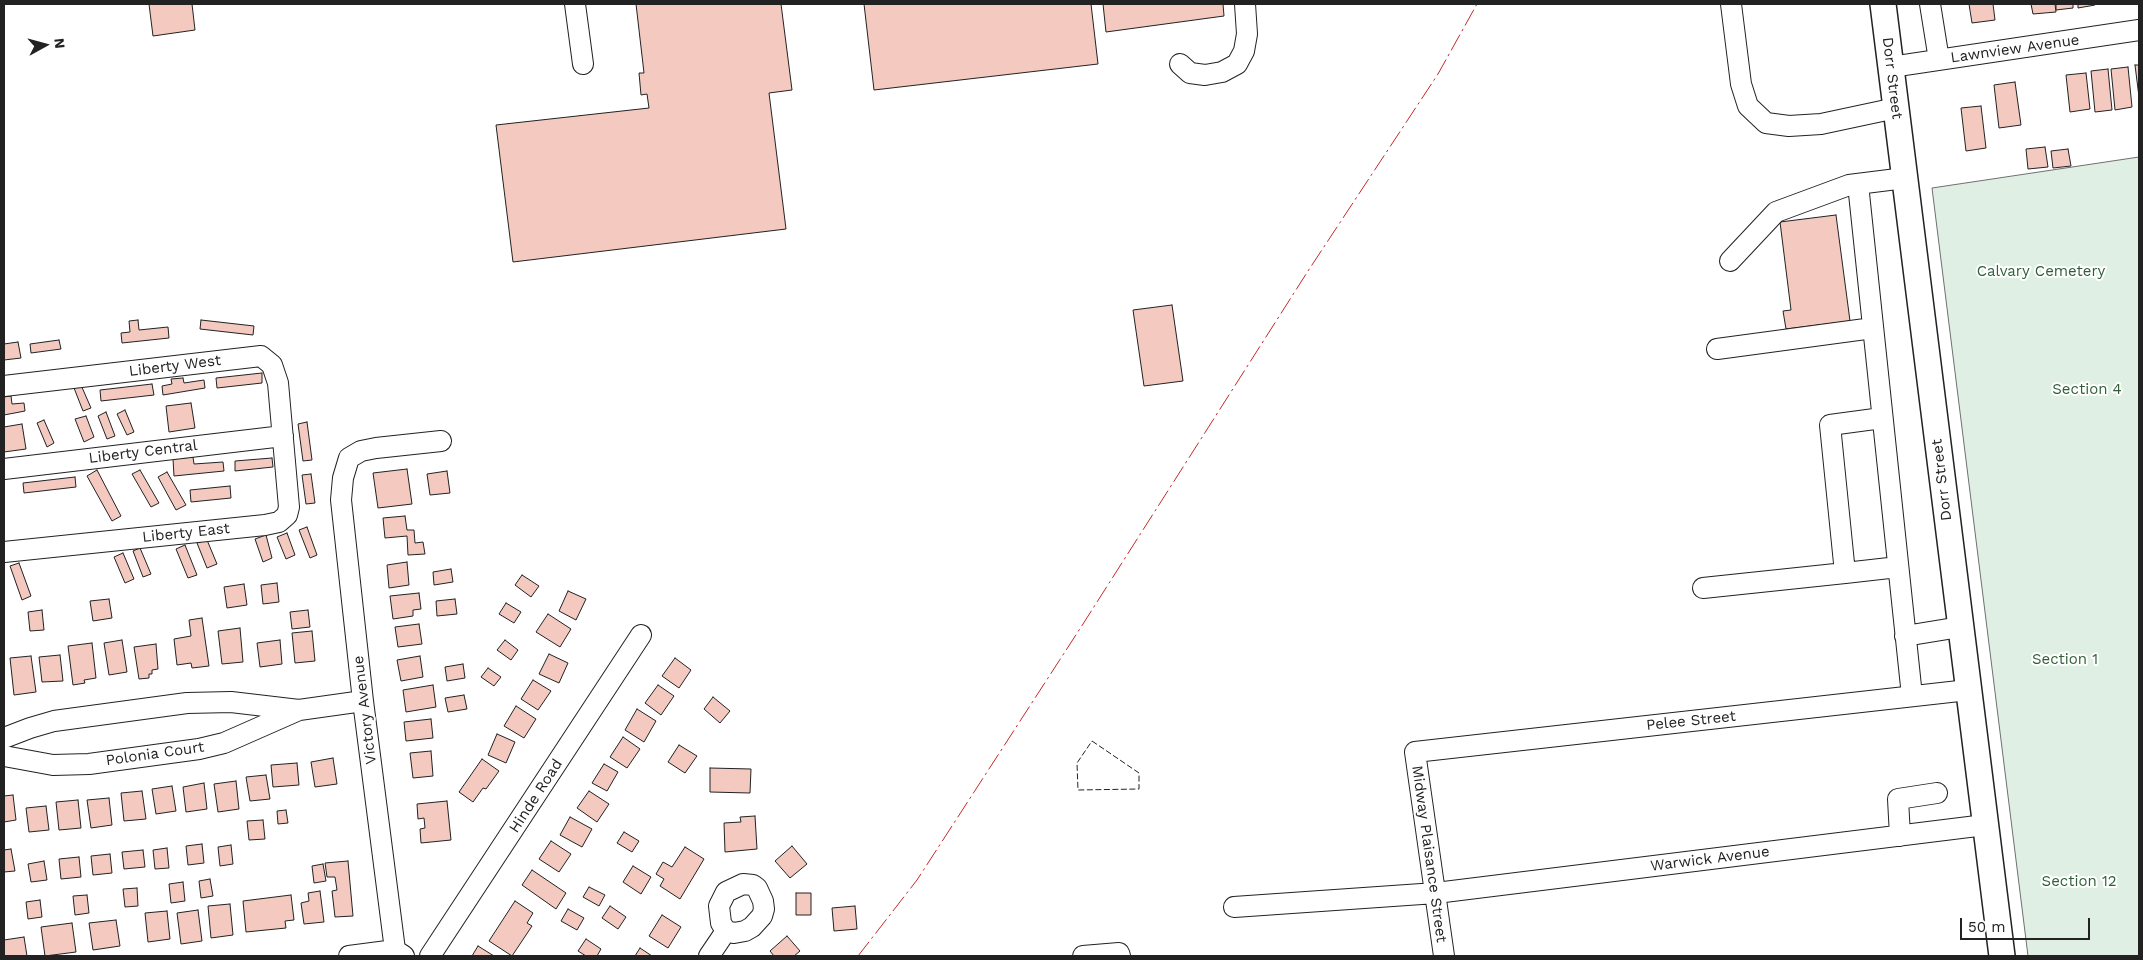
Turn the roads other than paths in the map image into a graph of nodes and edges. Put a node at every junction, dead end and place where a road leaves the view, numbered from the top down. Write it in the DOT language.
graph roads {
  1 [pos="575,4"];
  2 [pos="1245,4"];
  3 [pos="1731,4"];
  4 [pos="1883,4"];
  5 [pos="1930,4"];
  6 [pos="2139,30"];
  7 [pos="1939,60"];
  8 [pos="583,64"];
  9 [pos="1180,64"];
  10 [pos="1891,68"];
  11 [pos="1896,108"];
  12 [pos="1905,178"];
  13 [pos="1858,184"];
  14 [pos="1730,261"];
  15 [pos="1873,328"];
  16 [pos="1717,350"];
  17 [pos="4,386"];
  18 [pos="1882,418"];
  19 [pos="283,436"];
  20 [pos="441,441"];
  21 [pos="4,469"];
  22 [pos="4,552"];
  23 [pos="1898,567"];
  24 [pos="1845,573"];
  25 [pos="1703,588"];
  26 [pos="1960,627"];
  27 [pos="641,635"];
  28 [pos="1905,636"];
  29 [pos="1968,690"];
  30 [pos="1912,696"];
  31 [pos="363,701"];
  32 [pos="299,710"];
  33 [pos="4,738"];
  34 [pos="1415,752"];
  35 [pos="4,756"];
  36 [pos="1938,793"];
  37 [pos="1985,825"];
  38 [pos="1900,836"];
  39 [pos="1436,893"];
  40 [pos="1234,907"];
  41 [pos="726,931"];
  42 [pos="400,953"];
  43 [pos="1120,954"];
  44 [pos="349,956"];
  45 [pos="430,956"];
  46 [pos="709,956"];
  47 [pos="1083,956"];
  48 [pos="1444,956"];
  49 [pos="2002,956"];
  1 -- 8 [label="street"];
  2 -- 9 [label="street"];
  3 -- 11 [label="street"];
  4 -- 10 [label="main road, Dorr Street"];
  5 -- 7 [label="street"];
  6 -- 7 [label="street, Lawnview Avenue"];
  7 -- 10 [label="street, Lawnview Avenue"];
  10 -- 11 [label="main road, Dorr Street"];
  11 -- 12 [label="main road, Dorr Street"];
  12 -- 13 [label="street"];
  12 -- 26 [label="main road, Dorr Street"];
  13 -- 14 [label="street"];
  13 -- 15 [label="street"];
  15 -- 16 [label="street"];
  15 -- 18 [label="street"];
  17 -- 19 [label="street, Liberty West"];
  18 -- 23 [label="street"];
  18 -- 24 [label="street"];
  19 -- 21 [label="street, Liberty Central"];
  19 -- 22 [label="street, Liberty East"];
  20 -- 31 [label="street, Victory Avenue"];
  23 -- 24 [label="street"];
  23 -- 28 [label="street"];
  24 -- 25 [label="street"];
  26 -- 28 [label="street"];
  26 -- 29 [label="main road, Dorr Street"];
  27 -- 45 [label="street, Hinde Road"];
  28 -- 30 [label="street"];
  29 -- 30 [label="street, Pelee Street"];
  29 -- 37 [label="main road, Dorr Street"];
  30 -- 34 [label="street, Pelee Street"];
  31 -- 32 [label="street, Polonia Court"];
  31 -- 42 [label="street, Victory Avenue"];
  32 -- 33 [label="street, Polonia Court"];
  32 -- 35 [label="street, Polonia Court"];
  34 -- 39 [label="street, Midway Plaisance Street"];
  36 -- 38 [label="street"];
  37 -- 38 [label="street, Warwick Avenue"];
  37 -- 49 [label="main road, Dorr Street"];
  38 -- 39 [label="street, Warwick Avenue"];
  39 -- 40 [label="street, Warwick Avenue"];
  39 -- 48 [label="street, Midway Plaisance Street"];
  41 -- 46 [label="street"];
  42 -- 44 [label="street"];
  43 -- 47 [label="street"];
}
